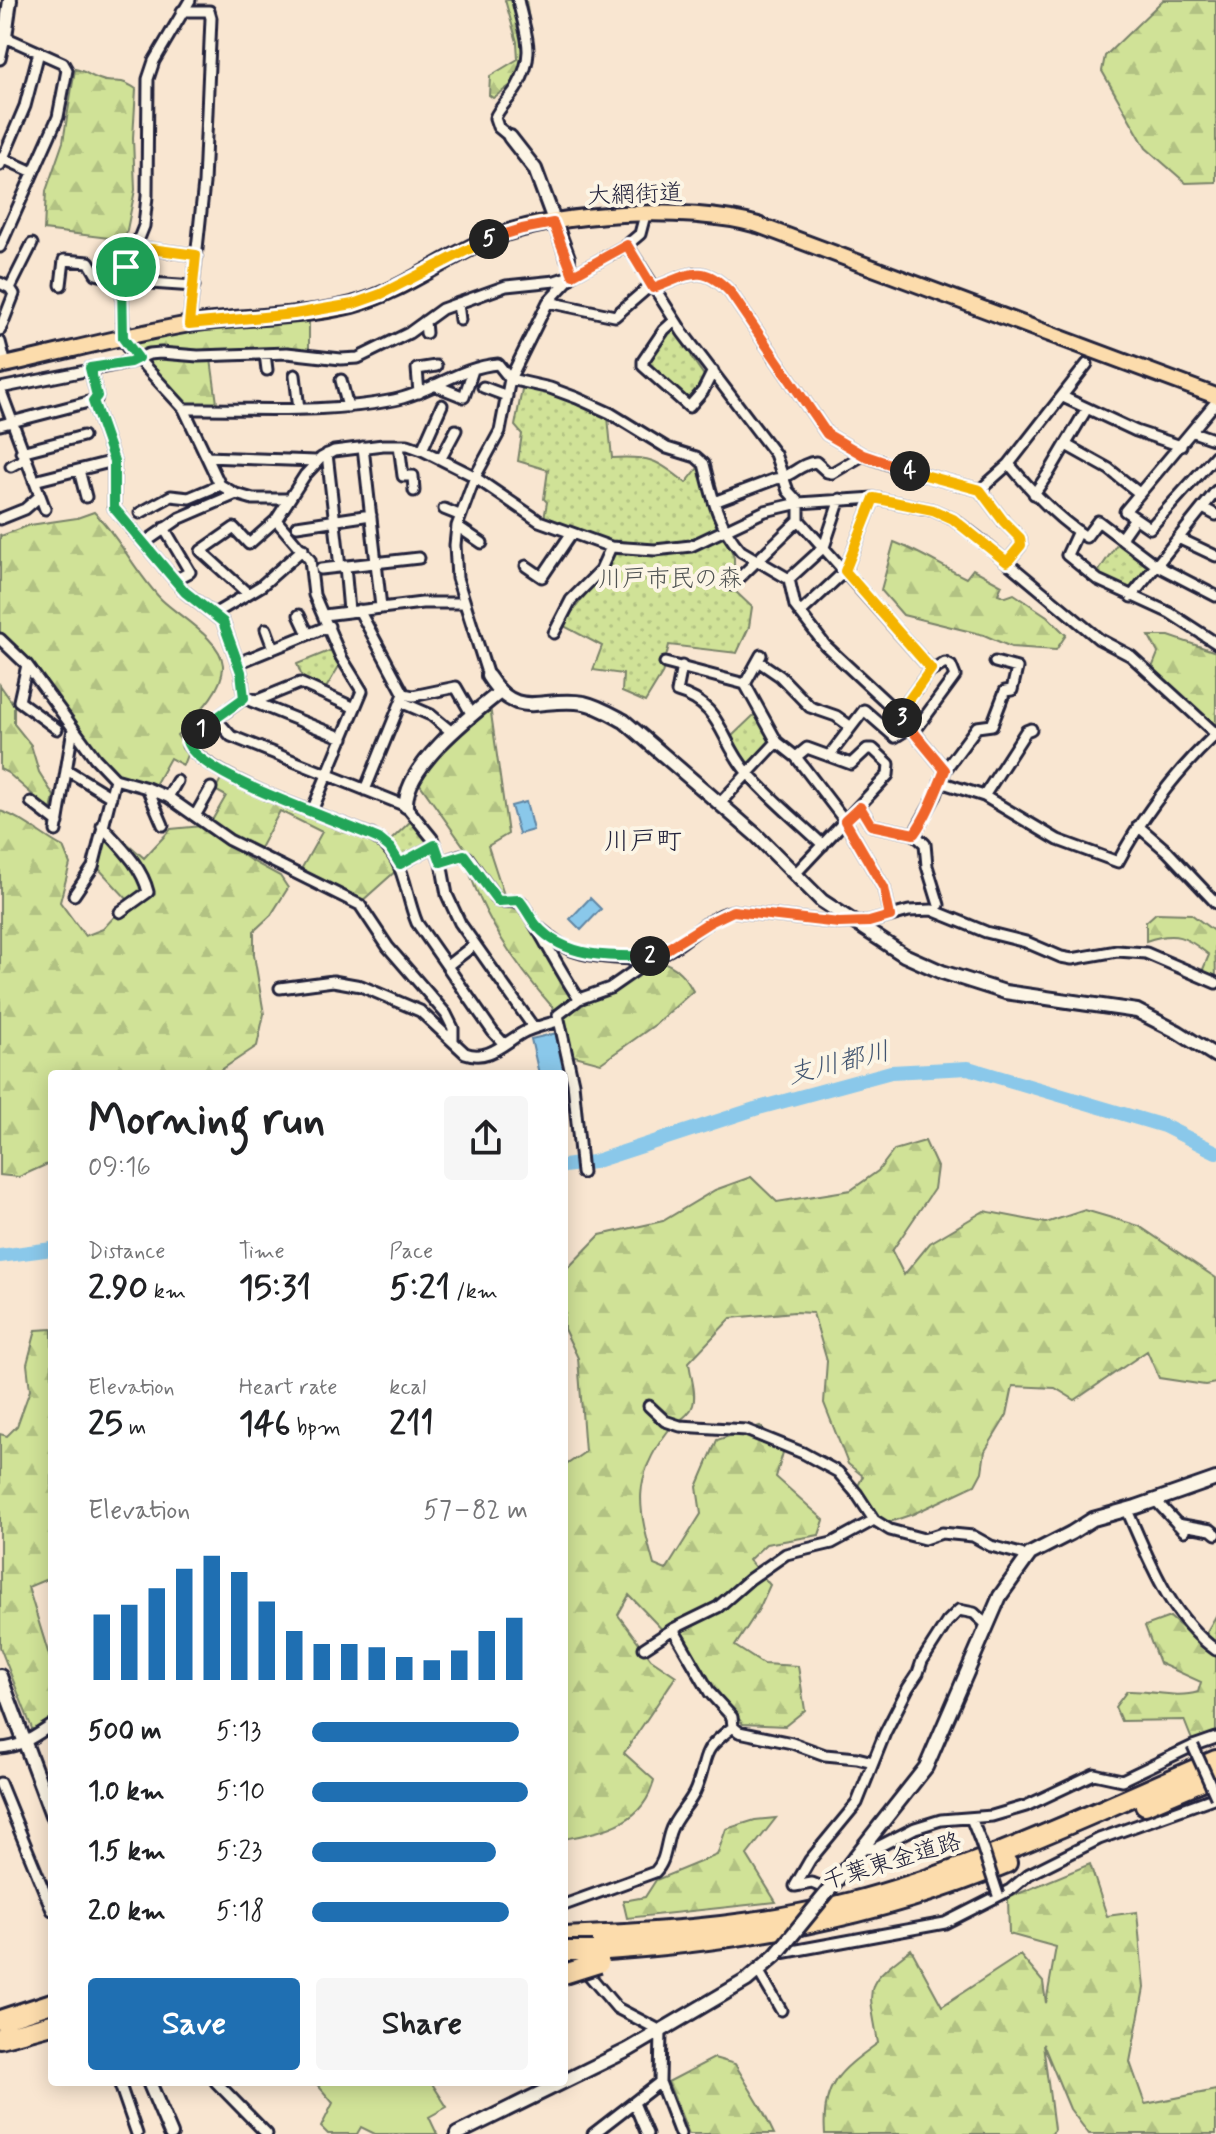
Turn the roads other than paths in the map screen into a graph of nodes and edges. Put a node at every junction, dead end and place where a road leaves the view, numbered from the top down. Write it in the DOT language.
graph roads {
  1 [pos="10,0"];
  2 [pos="190,0"];
  3 [pos="518,0"];
  4 [pos="182,11"];
  5 [pos="5,37"];
  6 [pos="39,52"];
  7 [pos="0,59"];
  8 [pos="510,137"];
  9 [pos="1,160"];
  10 [pos="33,172"];
  11 [pos="645,215"];
  12 [pos="553,223"];
  13 [pos="32,244"];
  14 [pos="627,245"];
  15 [pos="0,247"];
  16 [pos="136,247"];
  17 [pos="196,255"];
  18 [pos="568,258"];
  19 [pos="573,275"];
  20 [pos="122,281"];
  21 [pos="0,283"];
  22 [pos="61,285"];
  23 [pos="194,286"];
  24 [pos="652,286"];
  25 [pos="10,288"];
  26 [pos="548,302"];
  27 [pos="458,303"];
  28 [pos="460,320"];
  29 [pos="425,321"];
  30 [pos="674,321"];
  31 [pos="189,324"];
  32 [pos="0,330"];
  33 [pos="426,333"];
  34 [pos="123,338"];
  35 [pos="0,342"];
  36 [pos="265,354"];
  37 [pos="138,358"];
  38 [pos="1087,364"];
  39 [pos="3,365"];
  40 [pos="436,366"];
  41 [pos="90,368"];
  42 [pos="267,370"];
  43 [pos="473,370"];
  44 [pos="713,371"];
  45 [pos="295,375"];
  46 [pos="510,379"];
  47 [pos="341,380"];
  48 [pos="434,385"];
  49 [pos="483,387"];
  50 [pos="0,389"];
  51 [pos="419,393"];
  52 [pos="507,396"];
  53 [pos="1063,397"];
  54 [pos="1216,399"];
  55 [pos="93,401"];
  56 [pos="442,405"];
  57 [pos="348,407"];
  58 [pos="184,409"];
  59 [pos="299,409"];
  60 [pos="1086,410"];
  61 [pos="11,420"];
  62 [pos="0,425"];
  63 [pos="456,430"];
  64 [pos="1193,432"];
  65 [pos="83,436"];
  66 [pos="1216,440"];
  67 [pos="399,445"];
  68 [pos="1066,445"];
  69 [pos="1181,446"];
  70 [pos="363,447"];
  71 [pos="422,450"];
  72 [pos="327,454"];
  73 [pos="863,455"];
  74 [pos="1216,455"];
  75 [pos="23,456"];
  76 [pos="207,457"];
  77 [pos="441,458"];
  78 [pos="114,461"];
  79 [pos="316,461"];
  80 [pos="1009,464"];
  81 [pos="11,466"];
  82 [pos="79,470"];
  83 [pos="475,477"];
  84 [pos="784,478"];
  85 [pos="34,481"];
  86 [pos="220,485"];
  87 [pos="980,490"];
  88 [pos="414,491"];
  89 [pos="1216,491"];
  90 [pos="1139,493"];
  91 [pos="236,494"];
  92 [pos="1034,494"];
  93 [pos="40,496"];
  94 [pos="86,497"];
  95 [pos="874,498"];
  96 [pos="289,499"];
  97 [pos="840,499"];
  98 [pos="714,502"];
  99 [pos="799,503"];
  100 [pos="1203,508"];
  101 [pos="45,509"];
  102 [pos="444,509"];
  103 [pos="140,513"];
  104 [pos="371,515"];
  105 [pos="459,515"];
  106 [pos="1216,515"];
  107 [pos="1135,518"];
  108 [pos="0,519"];
  109 [pos="276,520"];
  110 [pos="334,520"];
  111 [pos="799,520"];
  112 [pos="297,526"];
  113 [pos="457,526"];
  114 [pos="164,528"];
  115 [pos="1078,531"];
  116 [pos="726,532"];
  117 [pos="571,534"];
  118 [pos="1121,538"];
  119 [pos="1178,538"];
  120 [pos="144,543"];
  121 [pos="482,543"];
  122 [pos="611,547"];
  123 [pos="824,547"];
  124 [pos="303,549"];
  125 [pos="1216,556"];
  126 [pos="419,558"];
  127 [pos="756,559"];
  128 [pos="1007,562"];
  129 [pos="377,563"];
  130 [pos="1156,565"];
  131 [pos="526,566"];
  132 [pos="342,567"];
  133 [pos="321,569"];
  134 [pos="845,571"];
  135 [pos="789,579"];
  136 [pos="175,580"];
  137 [pos="732,585"];
  138 [pos="247,593"];
  139 [pos="1216,596"];
  140 [pos="1131,597"];
  141 [pos="463,603"];
  142 [pos="381,607"];
  143 [pos="354,611"];
  144 [pos="800,613"];
  145 [pos="214,614"];
  146 [pos="299,615"];
  147 [pos="324,615"];
  148 [pos="329,626"];
  149 [pos="266,629"];
  150 [pos="554,633"];
  151 [pos="308,634"];
  152 [pos="0,639"];
  153 [pos="1215,641"];
  154 [pos="273,648"];
  155 [pos="995,662"];
  156 [pos="238,663"];
  157 [pos="665,663"];
  158 [pos="27,665"];
  159 [pos="682,666"];
  160 [pos="931,669"];
  161 [pos="488,676"];
  162 [pos="745,684"];
  163 [pos="500,692"];
  164 [pos="244,698"];
  165 [pos="402,698"];
  166 [pos="355,708"];
  167 [pos="62,710"];
  168 [pos="899,714"];
  169 [pos="472,715"];
  170 [pos="215,718"];
  171 [pos="851,727"];
  172 [pos="73,729"];
  173 [pos="1031,729"];
  174 [pos="912,730"];
  175 [pos="453,733"];
  176 [pos="343,738"];
  177 [pos="777,742"];
  178 [pos="829,756"];
  179 [pos="796,757"];
  180 [pos="67,770"];
  181 [pos="945,770"];
  182 [pos="747,773"];
  183 [pos="328,775"];
  184 [pos="115,779"];
  185 [pos="177,781"];
  186 [pos="940,782"];
  187 [pos="147,788"];
  188 [pos="211,788"];
  189 [pos="365,790"];
  190 [pos="984,796"];
  191 [pos="111,797"];
  192 [pos="168,797"];
  193 [pos="189,798"];
  194 [pos="31,802"];
  195 [pos="720,803"];
  196 [pos="406,806"];
  197 [pos="183,807"];
  198 [pos="860,807"];
  199 [pos="312,811"];
  200 [pos="195,816"];
  201 [pos="845,821"];
  202 [pos="163,825"];
  203 [pos="102,826"];
  204 [pos="1138,826"];
  205 [pos="914,834"];
  206 [pos="435,845"];
  207 [pos="823,845"];
  208 [pos="441,862"];
  209 [pos="400,864"];
  210 [pos="795,874"];
  211 [pos="74,895"];
  212 [pos="1216,903"];
  213 [pos="939,905"];
  214 [pos="120,912"];
  215 [pos="890,916"];
  216 [pos="855,923"];
  217 [pos="538,927"];
  218 [pos="474,945"];
  219 [pos="656,956"];
  220 [pos="447,966"];
  221 [pos="1216,983"];
  222 [pos="280,988"];
  223 [pos="579,999"];
  224 [pos="558,1021"];
  225 [pos="534,1028"];
  226 [pos="453,1040"];
  227 [pos="504,1044"];
  228 [pos="1216,1056"];
  229 [pos="582,1173"];
  230 [pos="649,1406"];
  231 [pos="1216,1479"];
  232 [pos="1156,1501"];
  233 [pos="1127,1510"];
  234 [pos="874,1520"];
  235 [pos="1216,1534"];
  236 [pos="1026,1558"];
  237 [pos="988,1626"];
  238 [pos="673,1629"];
  239 [pos="644,1648"];
  240 [pos="1216,1650"];
  241 [pos="0,1676"];
  242 [pos="733,1727"];
  243 [pos="48,1728"];
  244 [pos="1216,1738"];
  245 [pos="25,1742"];
  246 [pos="1193,1746"];
  247 [pos="0,1748"];
  248 [pos="1216,1760"];
  249 [pos="873,1762"];
  250 [pos="1216,1775"];
  251 [pos="0,1783"];
  252 [pos="1216,1798"];
  253 [pos="48,1804"];
  254 [pos="971,1818"];
  255 [pos="863,1849"];
  256 [pos="829,1890"];
  257 [pos="998,1895"];
  258 [pos="48,1900"];
  259 [pos="568,1903"];
  260 [pos="568,1939"];
  261 [pos="568,1948"];
  262 [pos="593,1950"];
  263 [pos="568,1951"];
  264 [pos="776,1955"];
  265 [pos="568,1971"];
  266 [pos="759,1972"];
  267 [pos="48,2004"];
  268 [pos="781,2010"];
  269 [pos="48,2013"];
  270 [pos="0,2022"];
  271 [pos="48,2025"];
  272 [pos="661,2031"];
  273 [pos="0,2038"];
  274 [pos="568,2081"];
  275 [pos="660,2082"];
  276 [pos="120,2086"];
  277 [pos="151,2086"];
  278 [pos="220,2086"];
  279 [pos="558,2086"];
  280 [pos="634,2103"];
  281 [pos="137,2134"];
  282 [pos="171,2134"];
  283 [pos="267,2134"];
  284 [pos="457,2134"];
  285 [pos="593,2134"];
  286 [pos="647,2134"];
  287 [pos="680,2134"];
  1 -- 5 [label="street"];
  2 -- 4 [label="street"];
  3 -- 8 [label="street"];
  4 -- 16 [label="street"];
  4 -- 17 [label="street"];
  5 -- 6 [label="street"];
  5 -- 7 [label="street"];
  6 -- 9 [label="street"];
  6 -- 10 [label="street"];
  8 -- 12 [label="street"];
  9 -- 10 [label="street"];
  10 -- 15 [label="street"];
  11 -- 12 [label="main road, 大網街道"];
  11 -- 14 [label="street"];
  11 -- 54 [label="main road, 大網街道"];
  12 -- 18 [label="street"];
  12 -- 31 [label="main road, 大網街道"];
  13 -- 25 [label="street"];
  14 -- 19 [label="street"];
  14 -- 24 [label="street"];
  16 -- 17 [label="street"];
  16 -- 20 [label="street"];
  17 -- 23 [label="street"];
  18 -- 19 [label="street"];
  19 -- 26 [label="street"];
  19 -- 27 [label="street"];
  20 -- 22 [label="street"];
  20 -- 23 [label="street"];
  20 -- 34 [label="street"];
  21 -- 25 [label="street"];
  23 -- 31 [label="street"];
  24 -- 26 [label="street"];
  24 -- 30 [label="street"];
  24 -- 73 [label="street"];
  25 -- 32 [label="street"];
  26 -- 46 [label="street"];
  27 -- 28 [label="street"];
  27 -- 29 [label="street"];
  29 -- 33 [label="street"];
  29 -- 36 [label="street"];
  30 -- 44 [label="street"];
  30 -- 44 [label="street"];
  31 -- 34 [label="main road, 大網街道"];
  34 -- 37 [label="street"];
  34 -- 39 [label="main road, 大網街道"];
  35 -- 39 [label="street"];
  36 -- 37 [label="street"];
  36 -- 42 [label="street"];
  37 -- 41 [label="street"];
  37 -- 58 [label="street"];
  38 -- 53 [label="street"];
  40 -- 51 [label="street"];
  41 -- 50 [label="street"];
  41 -- 55 [label="street"];
  43 -- 46 [label="street"];
  43 -- 48 [label="street"];
  43 -- 48 [label="street"];
  44 -- 84 [label="street"];
  45 -- 59 [label="street"];
  46 -- 52 [label="street"];
  46 -- 98 [label="street"];
  47 -- 57 [label="street"];
  48 -- 51 [label="street"];
  49 -- 52 [label="street"];
  50 -- 61 [label="street"];
  51 -- 57 [label="street"];
  52 -- 83 [label="street"];
  53 -- 60 [label="street"];
  53 -- 80 [label="street"];
  54 -- 64 [label="street"];
  55 -- 61 [label="street"];
  55 -- 78 [label="street"];
  56 -- 71 [label="street"];
  57 -- 59 [label="street"];
  58 -- 59 [label="street"];
  58 -- 76 [label="street"];
  60 -- 68 [label="street"];
  60 -- 69 [label="street"];
  61 -- 62 [label="street"];
  61 -- 75 [label="street"];
  63 -- 77 [label="street"];
  64 -- 66 [label="street"];
  64 -- 69 [label="street"];
  65 -- 75 [label="street"];
  67 -- 70 [label="street"];
  67 -- 71 [label="street"];
  67 -- 88 [label="street"];
  68 -- 90 [label="street"];
  68 -- 92 [label="street"];
  69 -- 90 [label="street"];
  70 -- 72 [label="street"];
  70 -- 104 [label="street"];
  71 -- 77 [label="street"];
  72 -- 79 [label="street"];
  72 -- 110 [label="street"];
  73 -- 84 [label="street"];
  73 -- 87 [label="street"];
  74 -- 107 [label="street"];
  75 -- 81 [label="street"];
  75 -- 85 [label="street"];
  76 -- 79 [label="street"];
  76 -- 86 [label="street"];
  77 -- 83 [label="street"];
  78 -- 82 [label="street"];
  78 -- 120 [label="street"];
  79 -- 96 [label="street"];
  80 -- 87 [label="street"];
  80 -- 92 [label="street"];
  82 -- 85 [label="street"];
  82 -- 94 [label="street"];
  83 -- 105 [label="street"];
  83 -- 117 [label="street"];
  84 -- 98 [label="street"];
  84 -- 99 [label="street"];
  85 -- 93 [label="street"];
  86 -- 91 [label="street"];
  86 -- 103 [label="street"];
  87 -- 128 [label="street"];
  89 -- 100 [label="street"];
  90 -- 107 [label="street"];
  91 -- 96 [label="street"];
  91 -- 114 [label="street"];
  92 -- 115 [label="street"];
  93 -- 101 [label="street"];
  93 -- 108 [label="street"];
  95 -- 97 [label="street"];
  95 -- 128 [label="street"];
  95 -- 134 [label="street"];
  96 -- 109 [label="street"];
  97 -- 99 [label="street"];
  97 -- 123 [label="street"];
  98 -- 116 [label="street"];
  99 -- 111 [label="street"];
  99 -- 116 [label="street"];
  100 -- 106 [label="street"];
  100 -- 119 [label="street"];
  102 -- 105 [label="street"];
  104 -- 110 [label="street"];
  104 -- 129 [label="street"];
  105 -- 113 [label="street"];
  107 -- 118 [label="street"];
  109 -- 124 [label="street"];
  109 -- 138 [label="street"];
  110 -- 112 [label="street"];
  110 -- 132 [label="street"];
  111 -- 123 [label="street"];
  111 -- 127 [label="street"];
  113 -- 121 [label="street"];
  113 -- 141 [label="street"];
  114 -- 120 [label="street"];
  114 -- 136 [label="street"];
  115 -- 118 [label="street"];
  115 -- 140 [label="street"];
  116 -- 122 [label="street"];
  116 -- 127 [label="street"];
  117 -- 122 [label="street"];
  117 -- 131 [label="street"];
  118 -- 130 [label="street"];
  119 -- 125 [label="street"];
  119 -- 130 [label="street"];
  120 -- 136 [label="street"];
  122 -- 150 [label="street"];
  123 -- 134 [label="street"];
  123 -- 135 [label="street"];
  124 -- 138 [label="street"];
  124 -- 147 [label="street"];
  126 -- 129 [label="street"];
  127 -- 135 [label="street"];
  127 -- 137 [label="street"];
  128 -- 204 [label="street"];
  129 -- 132 [label="street"];
  129 -- 142 [label="street"];
  130 -- 139 [label="street"];
  130 -- 140 [label="street"];
  132 -- 133 [label="street"];
  132 -- 143 [label="street"];
  134 -- 144 [label="street"];
  134 -- 160 [label="street"];
  135 -- 144 [label="street"];
  136 -- 145 [label="street"];
  138 -- 145 [label="street"];
  140 -- 153 [label="street"];
  141 -- 142 [label="street"];
  141 -- 161 [label="street"];
  142 -- 143 [label="street"];
  143 -- 147 [label="street"];
  143 -- 165 [label="street"];
  144 -- 168 [label="street"];
  145 -- 156 [label="street"];
  146 -- 151 [label="street"];
  147 -- 148 [label="street"];
  148 -- 151 [label="street"];
  148 -- 166 [label="street"];
  149 -- 154 [label="street"];
  151 -- 154 [label="street"];
  152 -- 158 [label="street"];
  154 -- 156 [label="street"];
  155 -- 181 [label="street"];
  156 -- 164 [label="street"];
  157 -- 159 [label="street"];
  158 -- 167 [label="street"];
  158 -- 167 [label="street"];
  159 -- 162 [label="street"];
  159 -- 182 [label="street"];
  160 -- 168 [label="street"];
  160 -- 174 [label="street"];
  161 -- 163 [label="street"];
  162 -- 171 [label="street"];
  162 -- 177 [label="street"];
  163 -- 169 [label="street"];
  163 -- 195 [label="street"];
  164 -- 166 [label="street"];
  164 -- 170 [label="street"];
  164 -- 176 [label="street"];
  165 -- 169 [label="street"];
  165 -- 175 [label="street"];
  165 -- 189 [label="street"];
  166 -- 176 [label="street"];
  167 -- 172 [label="street"];
  168 -- 174 [label="street"];
  169 -- 175 [label="street"];
  170 -- 183 [label="street"];
  170 -- 199 [label="street"];
  171 -- 174 [label="street"];
  171 -- 178 [label="street"];
  172 -- 180 [label="street"];
  172 -- 184 [label="street"];
  173 -- 190 [label="street"];
  174 -- 181 [label="street"];
  175 -- 196 [label="street"];
  176 -- 183 [label="street"];
  177 -- 179 [label="street"];
  177 -- 182 [label="street"];
  178 -- 179 [label="street"];
  178 -- 198 [label="street"];
  179 -- 201 [label="street"];
  180 -- 191 [label="street"];
  180 -- 194 [label="street"];
  181 -- 186 [label="street"];
  182 -- 195 [label="street"];
  182 -- 207 [label="street"];
  183 -- 189 [label="street"];
  183 -- 199 [label="street"];
  184 -- 187 [label="street"];
  184 -- 191 [label="street"];
  185 -- 192 [label="street"];
  186 -- 190 [label="street"];
  186 -- 205 [label="street"];
  187 -- 192 [label="street"];
  187 -- 202 [label="street"];
  188 -- 200 [label="street"];
  189 -- 196 [label="street"];
  190 -- 204 [label="street"];
  191 -- 203 [label="street"];
  192 -- 197 [label="street"];
  193 -- 197 [label="street"];
  195 -- 210 [label="street"];
  196 -- 206 [label="street"];
  197 -- 200 [label="street"];
  198 -- 201 [label="street"];
  198 -- 205 [label="street"];
  199 -- 209 [label="street"];
  200 -- 226 [label="street"];
  201 -- 207 [label="street"];
  201 -- 215 [label="street"];
  203 -- 211 [label="street"];
  203 -- 214 [label="street"];
  204 -- 212 [label="street"];
  205 -- 213 [label="street"];
  206 -- 208 [label="street"];
  206 -- 209 [label="street"];
  207 -- 210 [label="street"];
  208 -- 217 [label="street"];
  208 -- 218 [label="street"];
  209 -- 220 [label="street"];
  210 -- 216 [label="street"];
  215 -- 216 [label="street"];
  215 -- 221 [label="street"];
  216 -- 219 [label="street"];
  216 -- 228 [label="street"];
  217 -- 219 [label="street"];
  217 -- 223 [label="street"];
  218 -- 220 [label="street"];
  218 -- 225 [label="street"];
  219 -- 223 [label="street"];
  220 -- 227 [label="street"];
  222 -- 226 [label="street"];
  223 -- 224 [label="street"];
  224 -- 225 [label="street"];
  224 -- 229 [label="street"];
  225 -- 227 [label="street"];
  226 -- 227 [label="street"];
  230 -- 234 [label="street"];
  231 -- 232 [label="street"];
  232 -- 233 [label="street"];
  232 -- 235 [label="street"];
  233 -- 236 [label="street"];
  233 -- 240 [label="street"];
  234 -- 236 [label="street"];
  234 -- 238 [label="street"];
  236 -- 237 [label="street"];
  237 -- 249 [label="street"];
  237 -- 255 [label="street"];
  238 -- 239 [label="street"];
  238 -- 242 [label="street"];
  241 -- 245 [label="street"];
  242 -- 249 [label="street"];
  242 -- 259 [label="street"];
  243 -- 245 [label="street"];
  244 -- 246 [label="street"];
  245 -- 247 [label="street"];
  245 -- 253 [label="street"];
  246 -- 252 [label="street, bridge"];
  246 -- 254 [label="street"];
  248 -- 262 [label="highway, 千葉東金道路"];
  249 -- 256 [label="street"];
  250 -- 262 [label="highway, 千葉東金道路"];
  251 -- 258 [label="street"];
  252 -- 257 [label="street"];
  254 -- 255 [label="street"];
  254 -- 257 [label="street, bridge"];
  255 -- 256 [label="street"];
  256 -- 264 [label="street, bridge"];
  257 -- 264 [label="street"];
  260 -- 262 [label="highway, 千葉東金道路"];
  261 -- 272 [label="street"];
  262 -- 263 [label="highway, 千葉東金道路, bridge"];
  262 -- 265 [label="highway, bridge"];
  264 -- 266 [label="street"];
  266 -- 268 [label="street"];
  266 -- 272 [label="street"];
  267 -- 270 [label="highway"];
  269 -- 270 [label="highway"];
  271 -- 273 [label="highway"];
  272 -- 274 [label="street"];
  272 -- 275 [label="street"];
  275 -- 280 [label="street"];
  275 -- 287 [label="street"];
  276 -- 281 [label="street"];
  277 -- 282 [label="street"];
  278 -- 283 [label="street"];
  279 -- 284 [label="street"];
  280 -- 285 [label="street"];
  280 -- 286 [label="street"];
}
